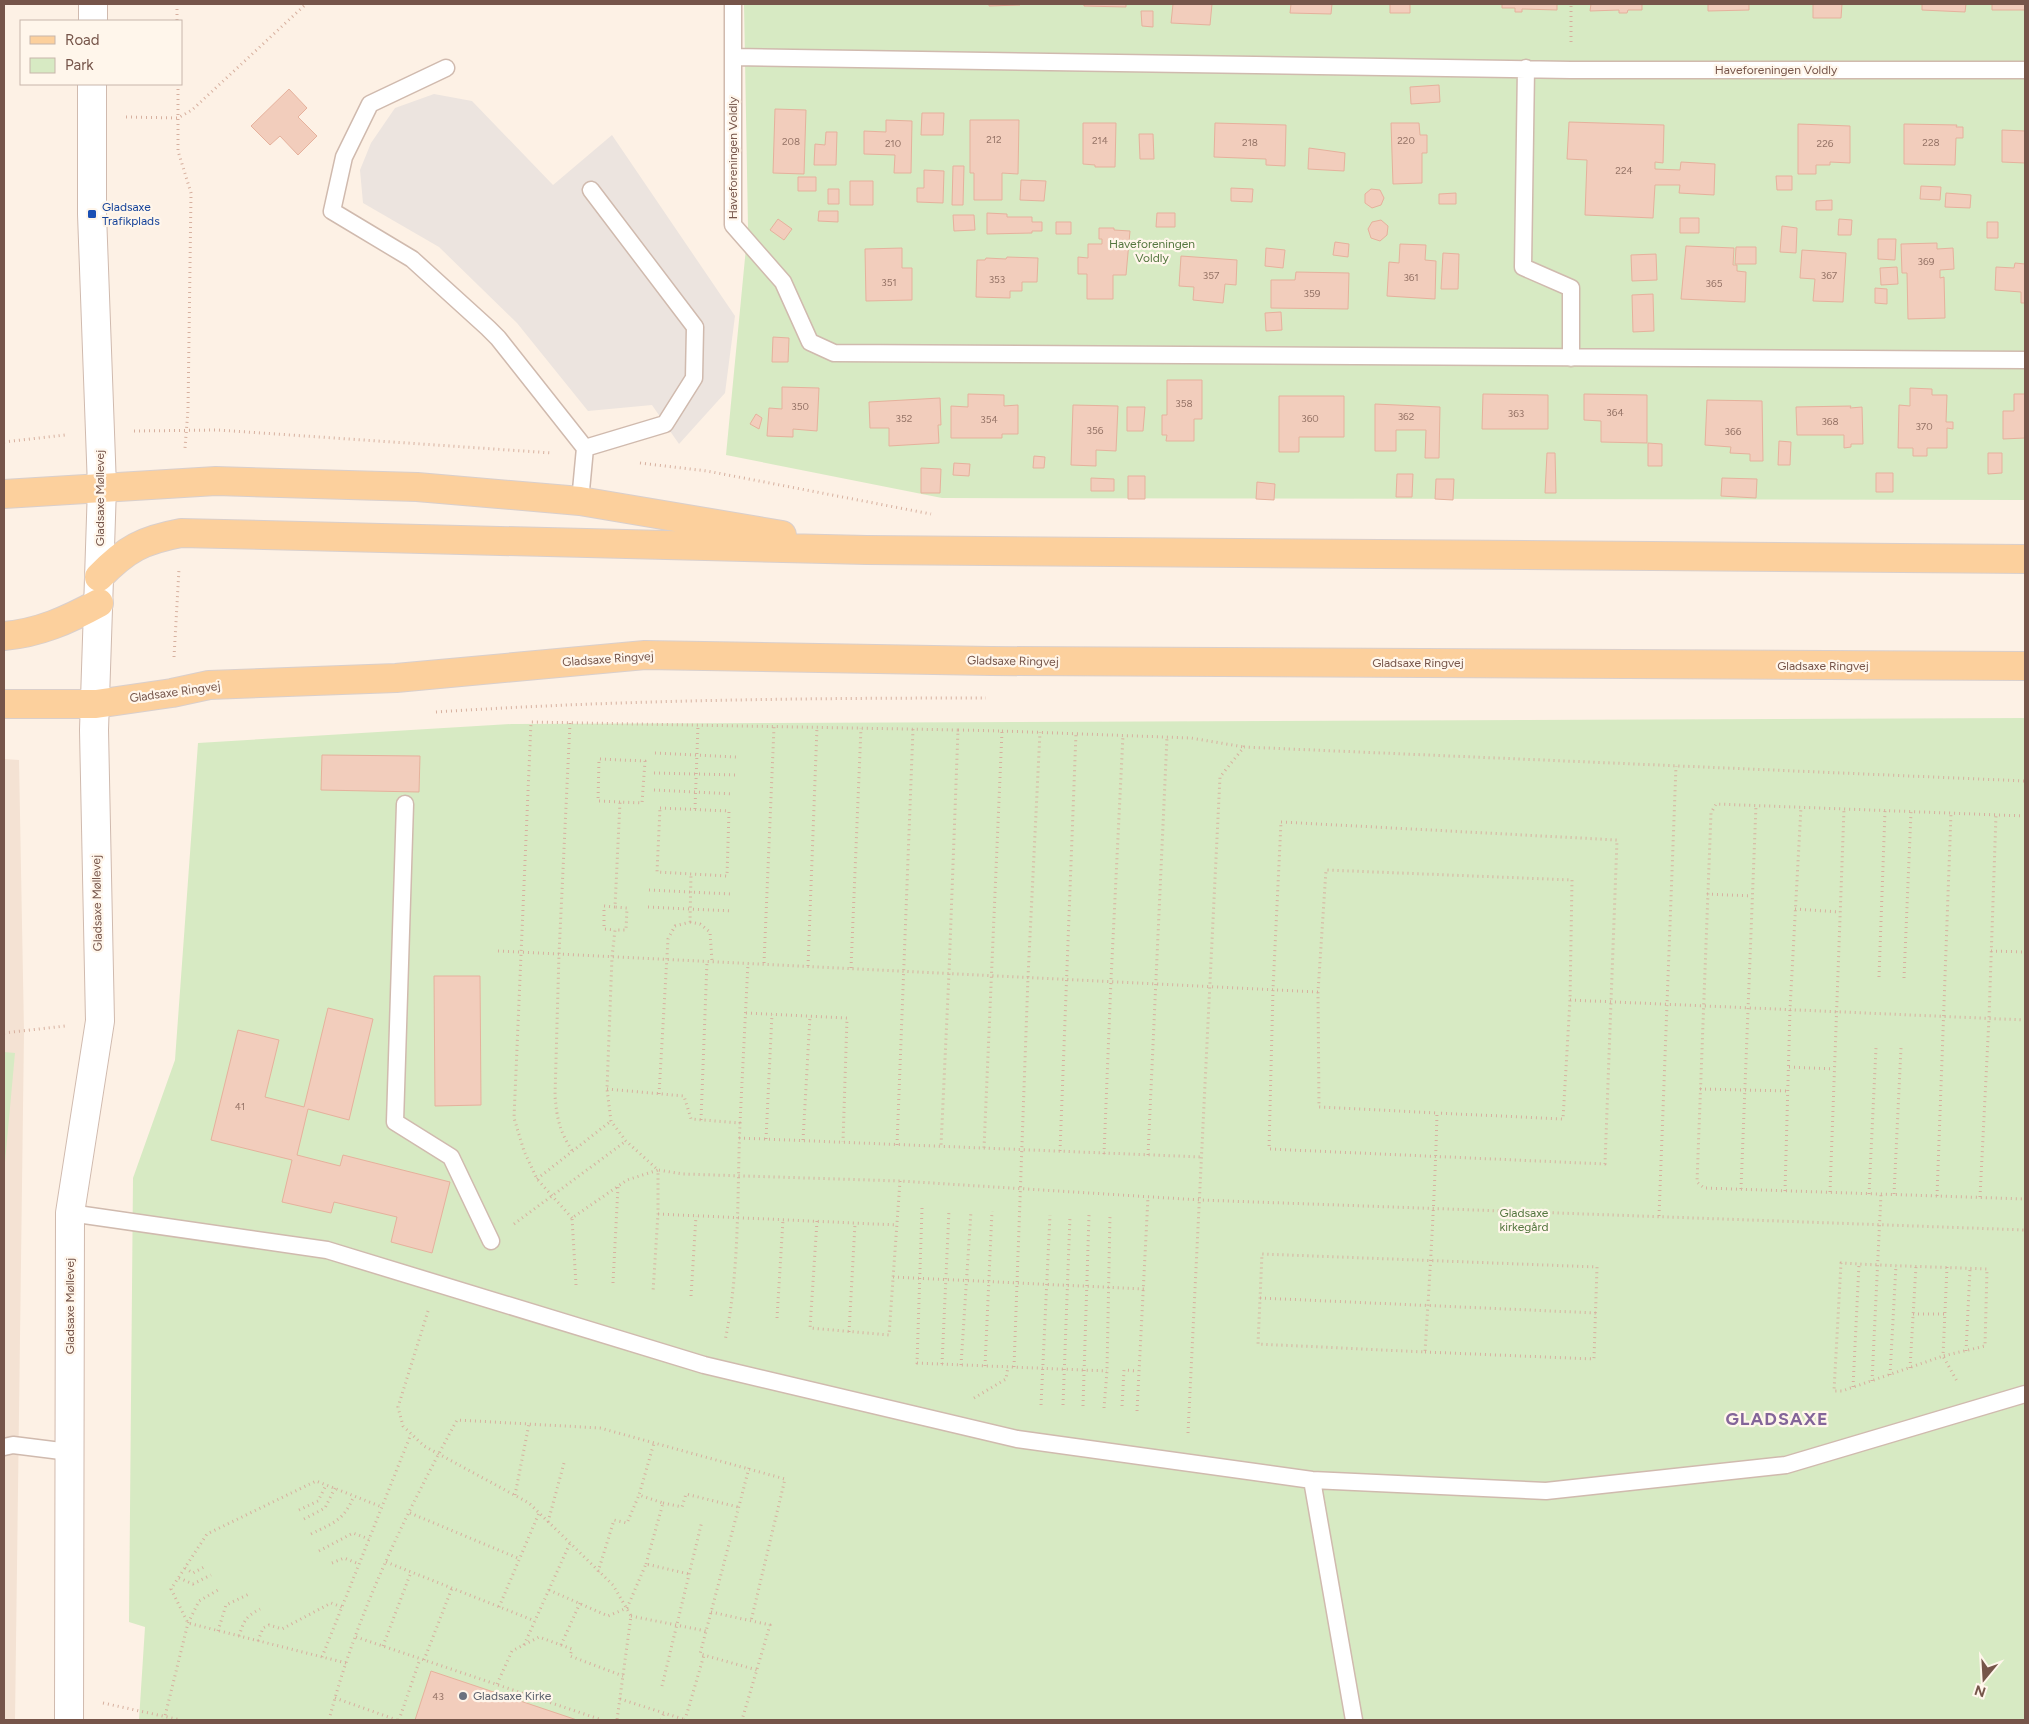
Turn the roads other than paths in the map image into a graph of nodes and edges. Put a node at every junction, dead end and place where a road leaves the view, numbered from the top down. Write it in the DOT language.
graph roads {
  1 [pos="93,4"];
  2 [pos="733,4"];
  3 [pos="93,20"];
  4 [pos="733,57"];
  5 [pos="446,68"];
  6 [pos="1526,68"];
  7 [pos="2025,70"];
  8 [pos="92,85"];
  9 [pos="591,190"];
  10 [pos="1571,358"];
  11 [pos="2025,360"];
  12 [pos="585,452"];
  13 [pos="102,487"];
  14 [pos="4,494"];
  15 [pos="580,500"];
  16 [pos="867,550"];
  17 [pos="2025,560"];
  18 [pos="99,590"];
  19 [pos="4,636"];
  20 [pos="2025,666"];
  21 [pos="4,704"];
  22 [pos="96,704"];
  23 [pos="405,804"];
  24 [pos="70,1213"];
  25 [pos="491,1241"];
  26 [pos="2025,1394"];
  27 [pos="4,1447"];
  28 [pos="69,1452"];
  29 [pos="1312,1480"];
  30 [pos="69,1708"];
  31 [pos="1354,1720"];
  1 -- 3 [label="street"];
  2 -- 4 [label="lane, Haveforeningen Voldly"];
  4 -- 6 [label="lane, Haveforeningen Voldly"];
  4 -- 10 [label="lane, Haveforeningen Voldly"];
  5 -- 12 [label="lane"];
  6 -- 7 [label="lane, Haveforeningen Voldly"];
  6 -- 10 [label="lane"];
  8 -- 13 [label="street, Gladsaxe Møllevej"];
  9 -- 12 [label="lane"];
  10 -- 11 [label="lane, Haveforeningen Voldly"];
  12 -- 15 [label="lane"];
  13 -- 14 [label="main road"];
  13 -- 15 [label="main road"];
  13 -- 18 [label="street, Gladsaxe Møllevej"];
  15 -- 16 [label="main road"];
  16 -- 17 [label="main road"];
  16 -- 18 [label="main road"];
  18 -- 19 [label="main road"];
  18 -- 22 [label="street, Gladsaxe Møllevej"];
  20 -- 22 [label="main road, Gladsaxe Ringvej"];
  21 -- 22 [label="main road, Gladsaxe Ringvej"];
  22 -- 24 [label="street, Gladsaxe Møllevej"];
  23 -- 25 [label="lane"];
  24 -- 28 [label="street, Gladsaxe Møllevej"];
  24 -- 29 [label="lane"];
  26 -- 29 [label="lane"];
  27 -- 28 [label="lane"];
  28 -- 30 [label="street, Gladsaxe Møllevej"];
  29 -- 31 [label="lane"];
}
